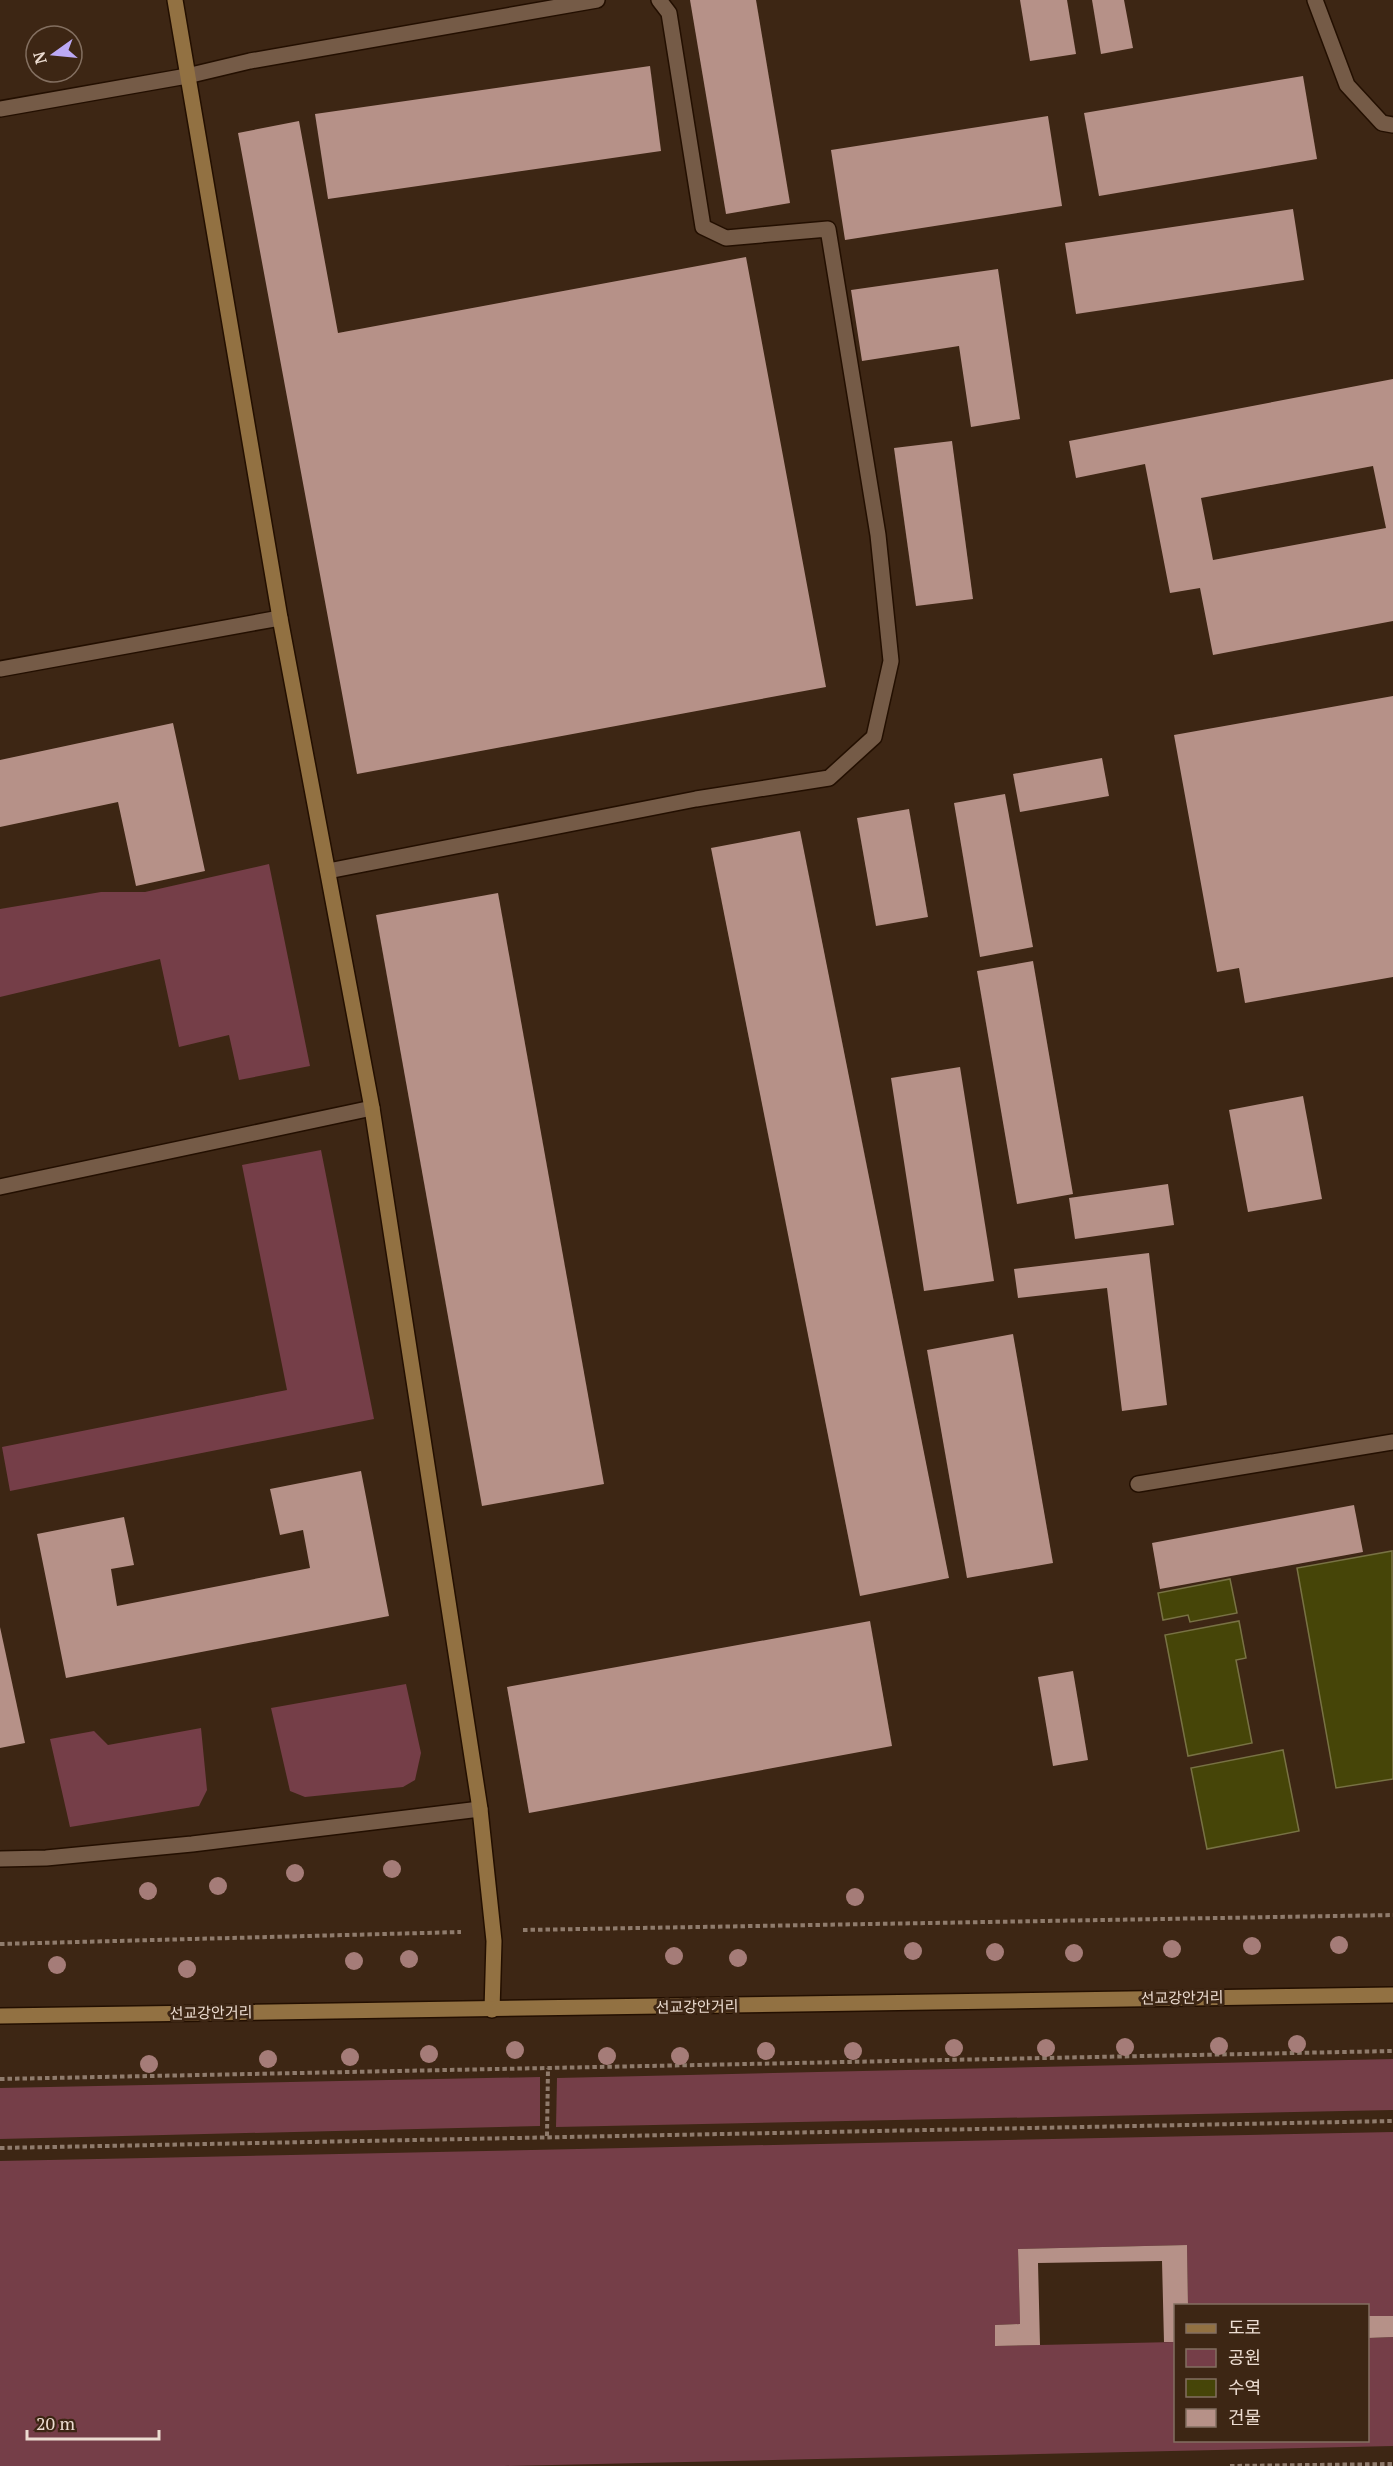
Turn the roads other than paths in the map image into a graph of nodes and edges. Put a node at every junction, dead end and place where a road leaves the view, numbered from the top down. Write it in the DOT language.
graph roads {
  1 [pos="175,0"];
  2 [pos="597,0"];
  3 [pos="658,0"];
  4 [pos="1315,0"];
  5 [pos="187,76"];
  6 [pos="0,109"];
  7 [pos="1393,125"];
  8 [pos="280,618"];
  9 [pos="0,669"];
  10 [pos="328,871"];
  11 [pos="372,1108"];
  12 [pos="0,1187"];
  13 [pos="1393,1442"];
  14 [pos="1138,1484"];
  15 [pos="480,1809"];
  16 [pos="0,1859"];
  17 [pos="1393,1995"];
  18 [pos="492,2010"];
  19 [pos="0,2016"];
  1 -- 5 [label="street"];
  2 -- 5 [label="street"];
  3 -- 10 [label="street"];
  4 -- 7 [label="street"];
  5 -- 6 [label="street"];
  5 -- 8 [label="street"];
  8 -- 9 [label="street"];
  8 -- 10 [label="street"];
  10 -- 11 [label="street"];
  11 -- 12 [label="street"];
  11 -- 15 [label="street"];
  13 -- 14 [label="street"];
  15 -- 16 [label="street"];
  15 -- 18 [label="street"];
  17 -- 18 [label="street, 선교강안거리"];
  18 -- 19 [label="street, 선교강안거리"];
}
